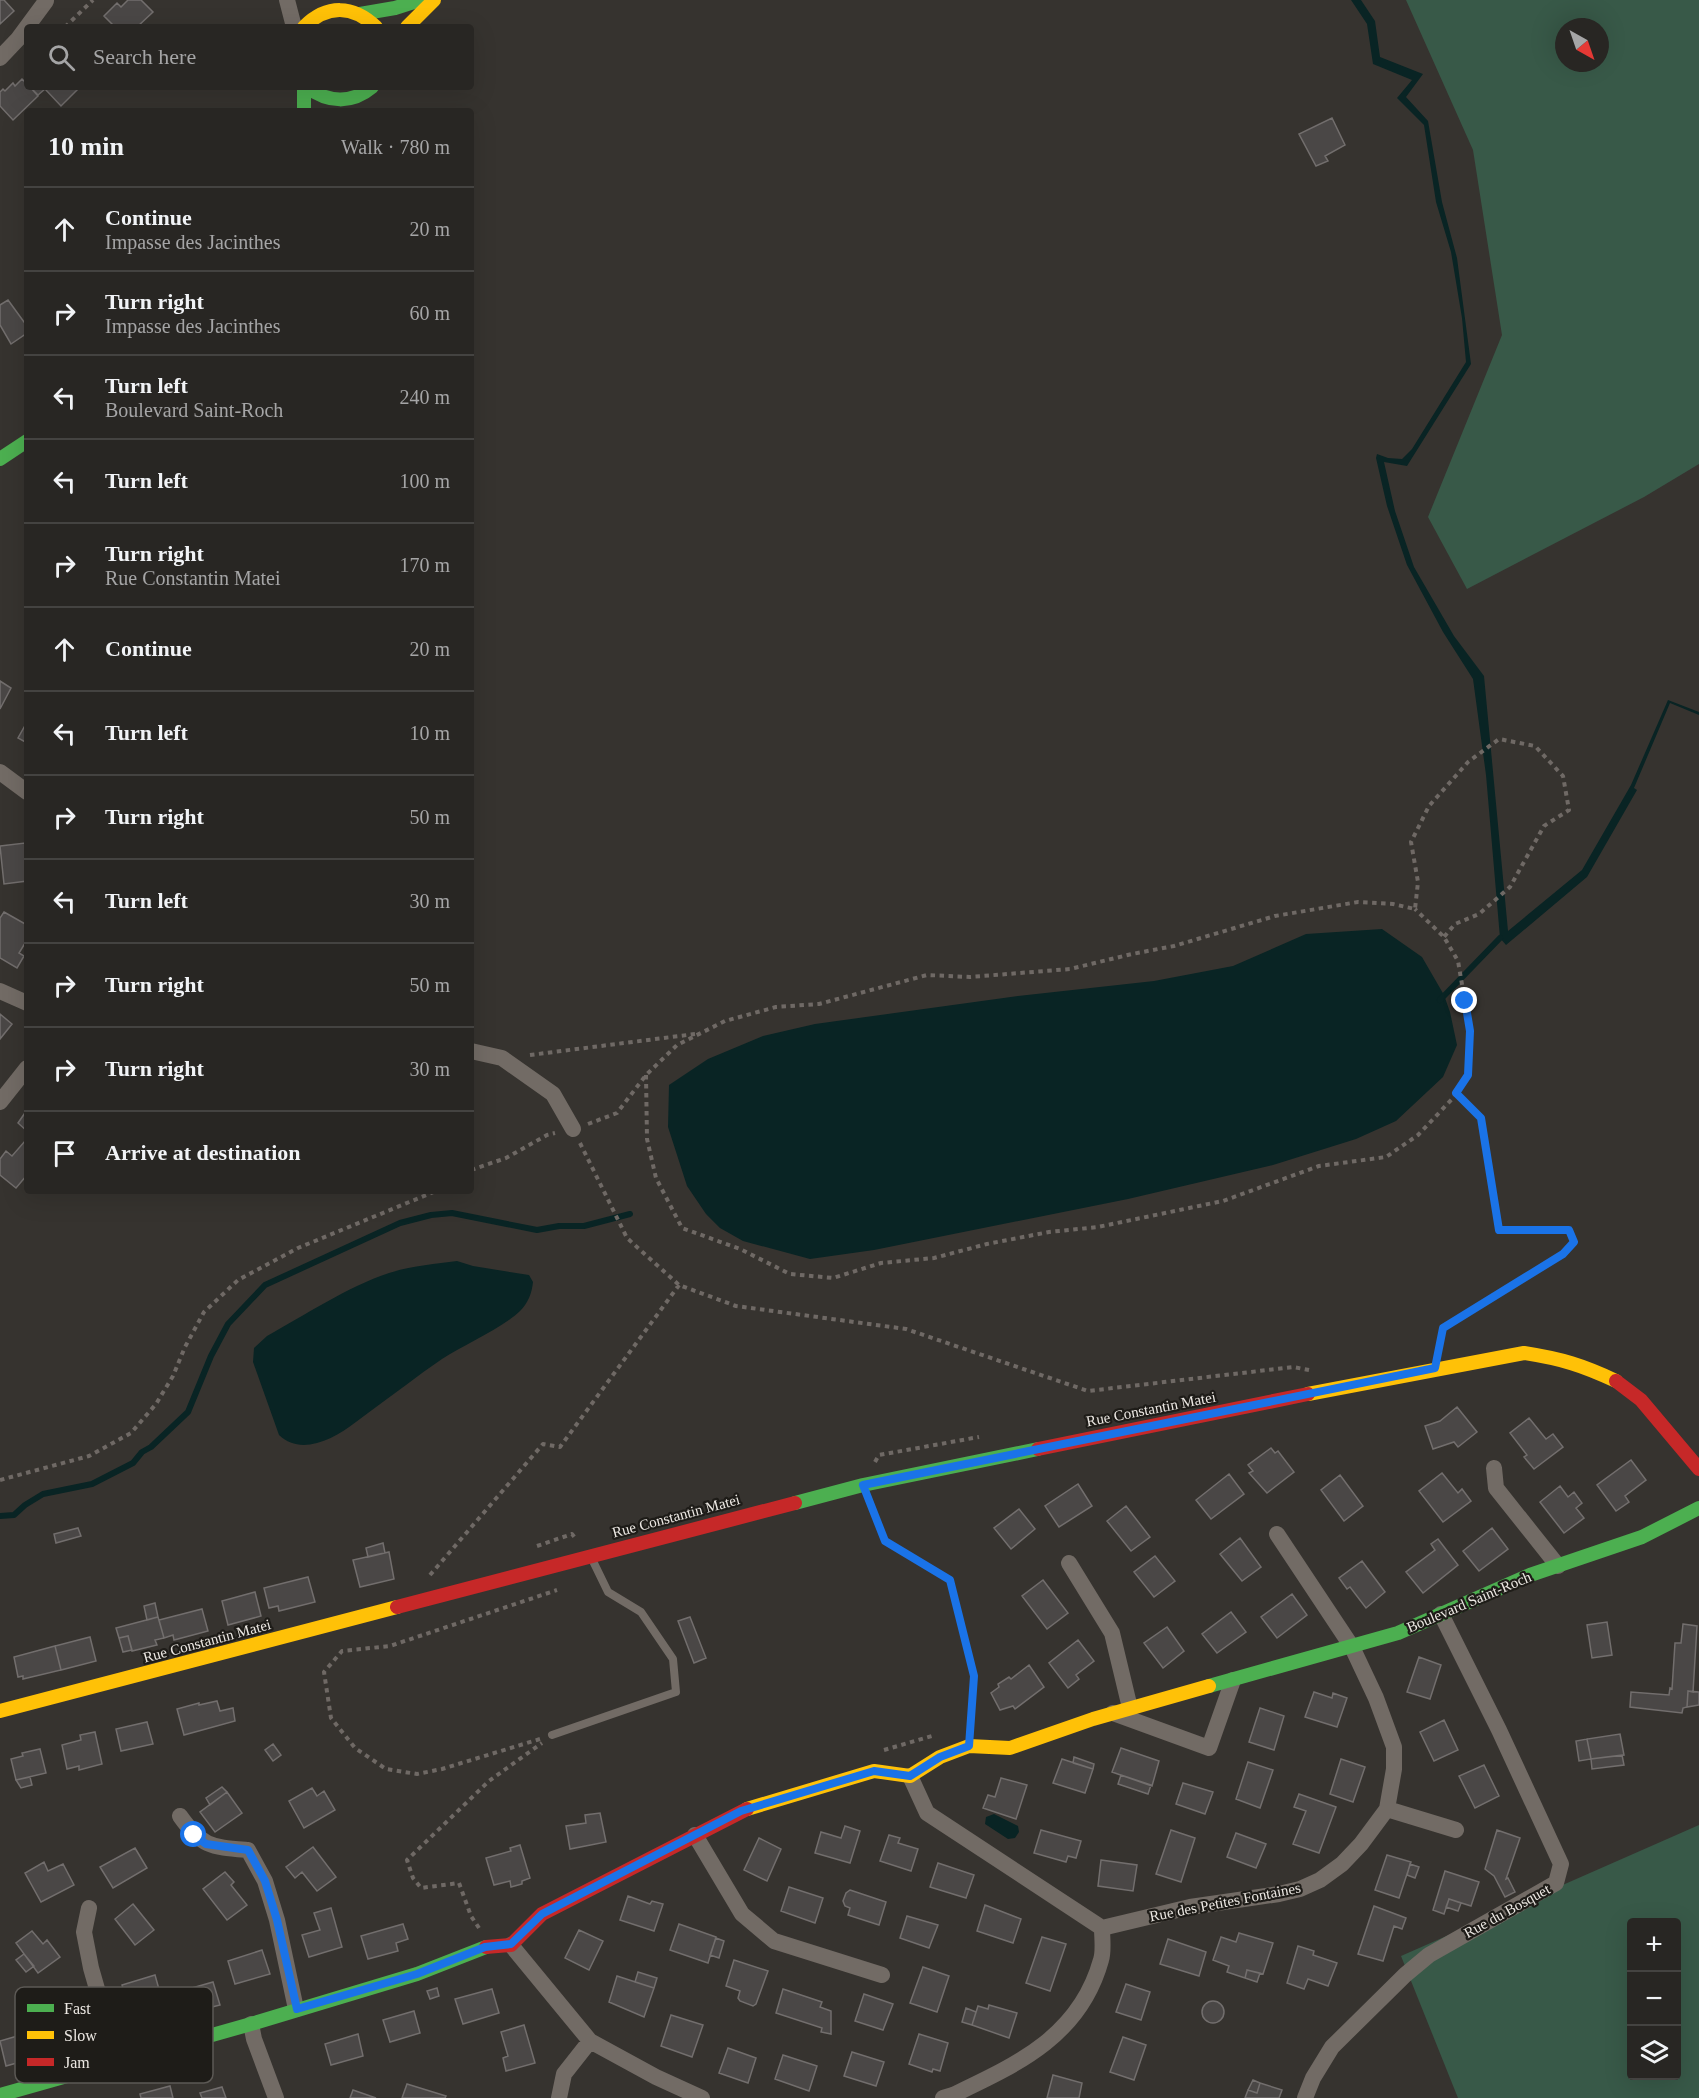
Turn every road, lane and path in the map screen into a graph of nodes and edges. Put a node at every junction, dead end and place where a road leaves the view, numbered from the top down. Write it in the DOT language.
graph roads {
  1 [pos="48,0"];
  2 [pos="93,0"];
  3 [pos="287,0"];
  4 [pos="420,0"];
  5 [pos="434,0"];
  6 [pos="329,5"];
  7 [pos="360,14"];
  8 [pos="30,24"];
  9 [pos="68,24"];
  10 [pos="293,24"];
  11 [pos="307,24"];
  12 [pos="372,24"];
  13 [pos="410,24"];
  14 [pos="24,31"];
  15 [pos="0,58"];
  16 [pos="306,90"];
  17 [pos="310,90"];
  18 [pos="368,90"];
  19 [pos="341,106"];
  20 [pos="304,108"];
  21 [pos="24,443"];
  22 [pos="0,459"];
  23 [pos="0,772"];
  24 [pos="24,790"];
  25 [pos="1415,909"];
  26 [pos="1444,937"];
  27 [pos="0,991"];
  28 [pos="24,1002"];
  29 [pos="699,1034"];
  30 [pos="474,1052"];
  31 [pos="502,1058"];
  32 [pos="24,1072"];
  33 [pos="646,1075"];
  34 [pos="1456,1093"];
  35 [pos="0,1102"];
  36 [pos="573,1129"];
  37 [pos="474,1169"];
  38 [pos="429,1194"];
  39 [pos="679,1285"];
  40 [pos="1435,1368"];
  41 [pos="1316,1372"];
  42 [pos="1494,1468"];
  43 [pos="1699,1469"];
  44 [pos="0,1480"];
  45 [pos="863,1485"];
  46 [pos="1699,1508"];
  47 [pos="1277,1534"];
  48 [pos="591,1556"];
  49 [pos="1070,1563"];
  50 [pos="1558,1566"];
  51 [pos="423,1583"];
  52 [pos="560,1589"];
  53 [pos="1441,1614"];
  54 [pos="1352,1647"];
  55 [pos="1233,1680"];
  56 [pos="1130,1708"];
  57 [pos="0,1711"];
  58 [pos="1113,1713"];
  59 [pos="552,1735"];
  60 [pos="969,1746"];
  61 [pos="910,1776"];
  62 [pos="1387,1809"];
  63 [pos="180,1816"];
  64 [pos="1456,1830"];
  65 [pos="695,1835"];
  66 [pos="89,1908"];
  67 [pos="1102,1928"];
  68 [pos="511,1944"];
  69 [pos="485,1947"];
  70 [pos="882,1975"];
  71 [pos="96,1987"];
  72 [pos="297,2009"];
  73 [pos="251,2024"];
  74 [pos="213,2035"];
  75 [pos="590,2041"];
  76 [pos="43,2083"];
  77 [pos="0,2095"];
  78 [pos="276,2098"];
  79 [pos="559,2098"];
  80 [pos="702,2098"];
  81 [pos="943,2098"];
  82 [pos="1305,2098"];
  1 -- 8 [label="street"];
  2 -- 9 [label="path"];
  3 -- 10 [label="street"];
  4 -- 7 [label="street"];
  5 -- 13 [label="street"];
  6 -- 7 [label="street"];
  6 -- 11 [label="street"];
  7 -- 12 [label="street"];
  14 -- 15 [label="street"];
  16 -- 20 [label="street"];
  17 -- 19 [label="street"];
  18 -- 19 [label="street"];
  21 -- 22 [label="street"];
  23 -- 24 [label="street"];
  25 -- 26 [label="path"];
  25 -- 26 [label="path"];
  25 -- 29 [label="path"];
  26 -- 34 [label="path"];
  27 -- 28 [label="street"];
  29 -- 31 [label="path"];
  29 -- 33 [label="path"];
  30 -- 31 [label="street"];
  31 -- 36 [label="street"];
  32 -- 35 [label="street"];
  33 -- 34 [label="path"];
  33 -- 36 [label="path"];
  34 -- 40 [label="path"];
  36 -- 37 [label="path"];
  36 -- 39 [label="path"];
  38 -- 44 [label="path"];
  39 -- 41 [label="path"];
  39 -- 51 [label="path"];
  40 -- 43 [label="street, Rue Constantin Matei"];
  40 -- 45 [label="street, Rue Constantin Matei"];
  42 -- 50 [label="street"];
  45 -- 48 [label="street, Rue Constantin Matei"];
  45 -- 60 [label="path"];
  46 -- 50 [label="street, Boulevard Saint-Roch"];
  47 -- 54 [label="street, Rue des Petites Fontaines"];
  48 -- 57 [label="street, Rue Constantin Matei"];
  48 -- 59 [label="lane"];
  49 -- 56 [label="street"];
  50 -- 53 [label="street, Boulevard Saint-Roch"];
  52 -- 59 [label="path"];
  53 -- 54 [label="street, Boulevard Saint-Roch"];
  53 -- 82 [label="street, Rue du Bosquet"];
  54 -- 55 [label="street, Boulevard Saint-Roch"];
  54 -- 62 [label="street, Rue des Petites Fontaines"];
  55 -- 56 [label="street, Boulevard Saint-Roch"];
  55 -- 58 [label="street"];
  56 -- 58 [label="street, Boulevard Saint-Roch"];
  58 -- 60 [label="street, Boulevard Saint-Roch"];
  59 -- 69 [label="path"];
  60 -- 61 [label="street, Boulevard Saint-Roch"];
  61 -- 65 [label="street"];
  61 -- 67 [label="street"];
  62 -- 64 [label="street"];
  62 -- 67 [label="street, Rue des Petites Fontaines"];
  63 -- 72 [label="street"];
  65 -- 68 [label="street"];
  65 -- 70 [label="street"];
  66 -- 71 [label="street"];
  67 -- 81 [label="street"];
  68 -- 69 [label="street"];
  68 -- 75 [label="street"];
  69 -- 72 [label="street"];
  72 -- 73 [label="street"];
  73 -- 74 [label="street"];
  73 -- 78 [label="street"];
  75 -- 79 [label="street"];
  75 -- 80 [label="street"];
  76 -- 77 [label="street"];
}
